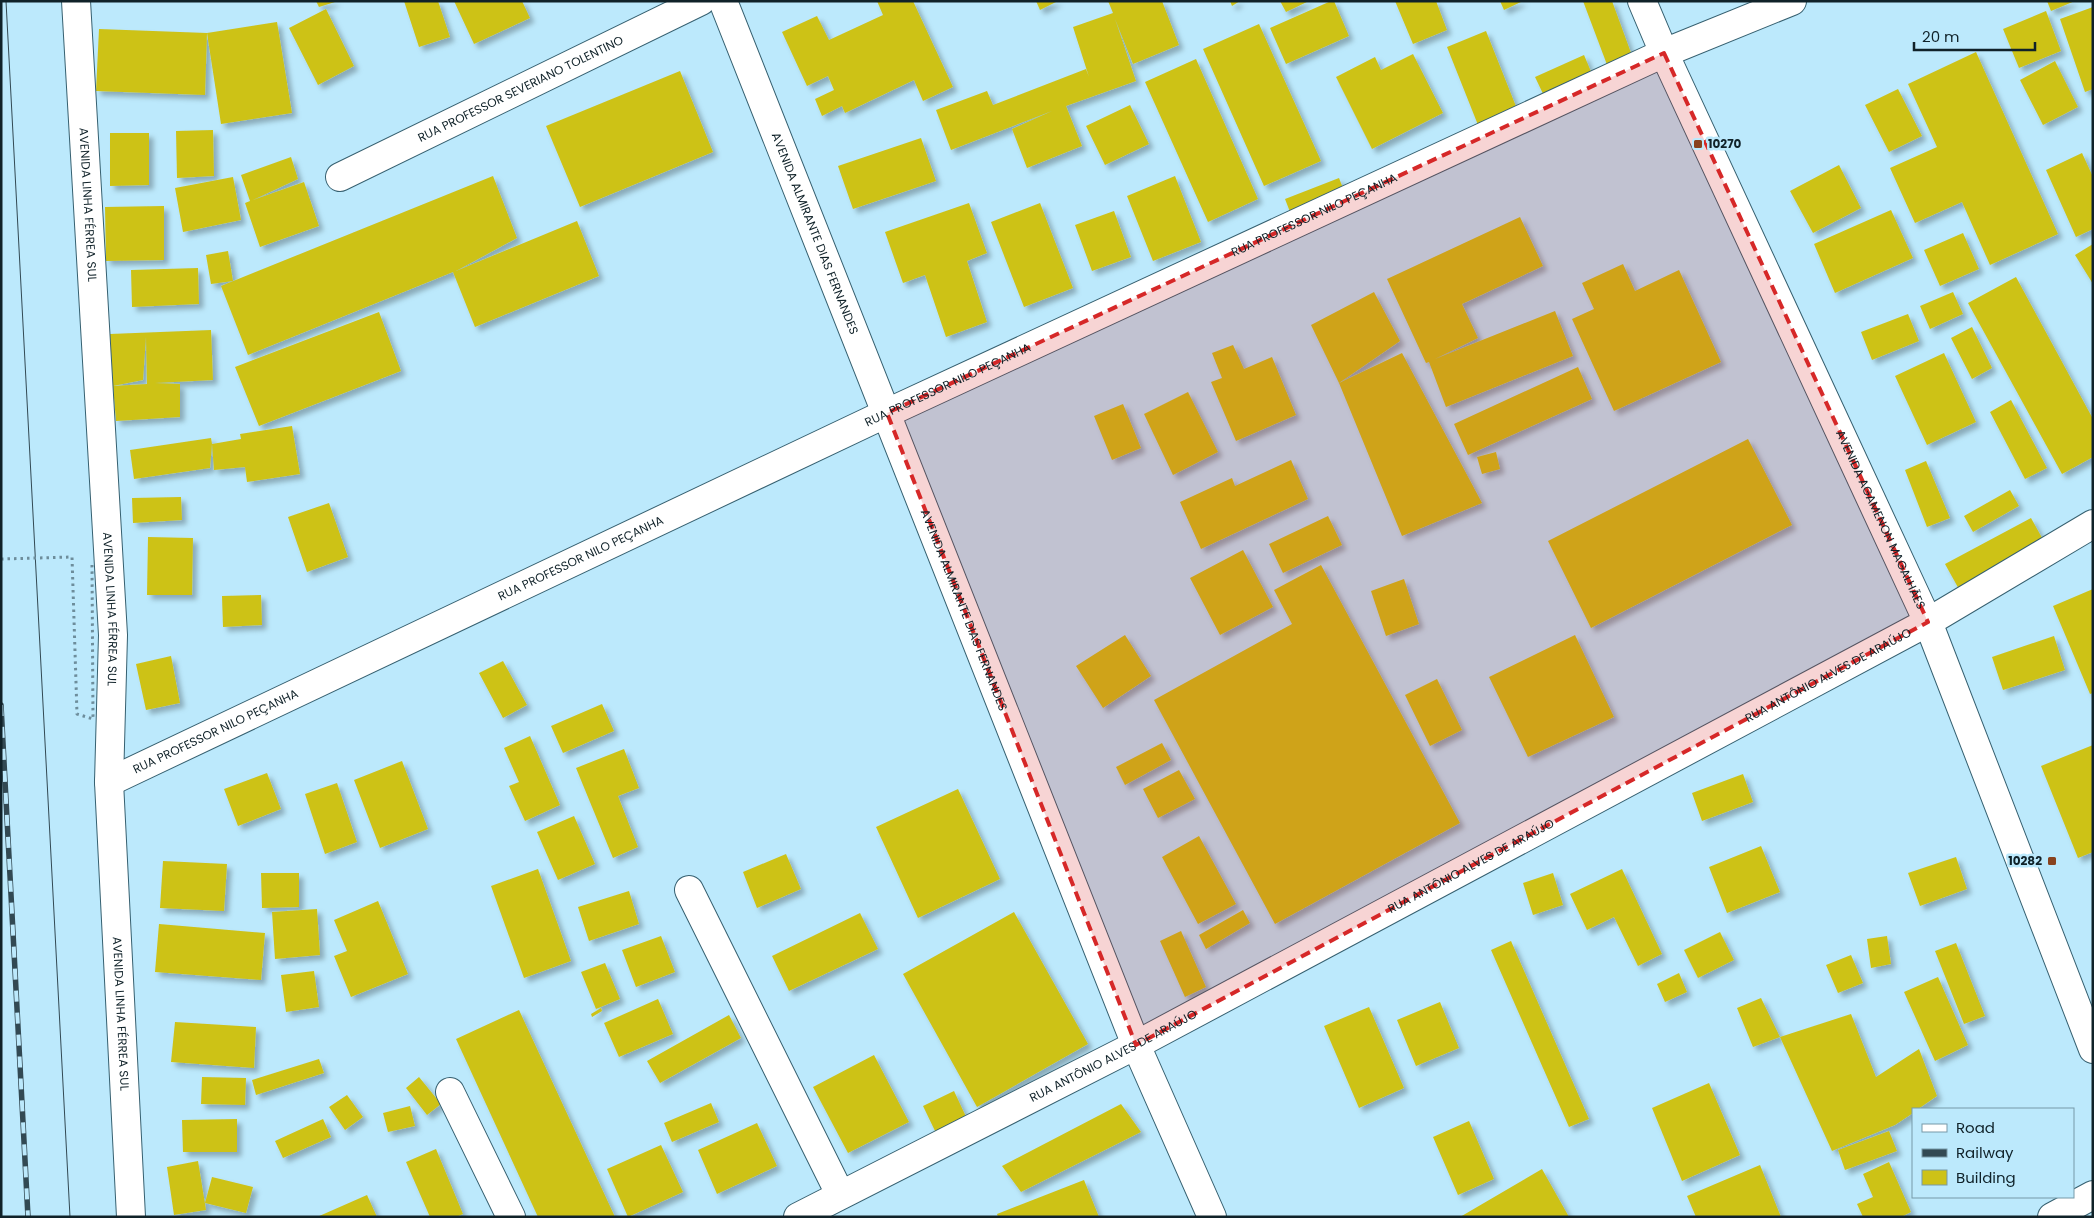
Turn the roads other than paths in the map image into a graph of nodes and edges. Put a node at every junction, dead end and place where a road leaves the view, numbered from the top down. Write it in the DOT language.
graph roads {
  1 [pos="76,1"];
  2 [pos="701,1"];
  3 [pos="723,1"];
  4 [pos="1642,1"];
  5 [pos="1792,1"];
  6 [pos="1664,52"];
  7 [pos="340,177"];
  8 [pos="887,413"];
  9 [pos="2093,524"];
  10 [pos="1928,622"];
  11 [pos="109,782"];
  12 [pos="689,890"];
  13 [pos="1136,1045"];
  14 [pos="2093,1049"];
  15 [pos="450,1092"];
  16 [pos="840,1194"];
  17 [pos="2093,1195"];
  18 [pos="131,1217"];
  19 [pos="512,1217"];
  20 [pos="798,1217"];
  21 [pos="1212,1217"];
  22 [pos="2052,1217"];
  1 -- 11 [label="street, AVENIDA LINHA FÉRREA SUL"];
  2 -- 7 [label="street, RUA PROFESSOR SEVERIANO TOLENTINO"];
  3 -- 8 [label="street, AVENIDA ALMIRANTE DIAS FERNANDES"];
  4 -- 6 [label="street, AVENIDA AGAMENON MAGALHÃES"];
  5 -- 6 [label="street, RUA PROFESSOR NILO PEÇANHA"];
  6 -- 8 [label="street, RUA PROFESSOR NILO PEÇANHA"];
  6 -- 10 [label="street, AVENIDA AGAMENON MAGALHÃES"];
  8 -- 11 [label="street, RUA PROFESSOR NILO PEÇANHA"];
  8 -- 13 [label="street, AVENIDA ALMIRANTE DIAS FERNANDES"];
  9 -- 10 [label="street, RUA ANTÔNIO ALVES DE ARAÚJO"];
  10 -- 13 [label="street, RUA ANTÔNIO ALVES DE ARAÚJO"];
  10 -- 14 [label="street, AVENIDA AGAMENON MAGALHÃES"];
  11 -- 18 [label="street, AVENIDA LINHA FÉRREA SUL"];
  12 -- 16 [label="street"];
  13 -- 16 [label="street, RUA ANTÔNIO ALVES DE ARAÚJO"];
  13 -- 21 [label="street, AVENIDA ALMIRANTE DIAS FERNANDES"];
  15 -- 19 [label="street"];
  16 -- 20 [label="street, RUA ANTÔNIO ALVES DE ARAÚJO"];
  17 -- 22 [label="street"];
}
